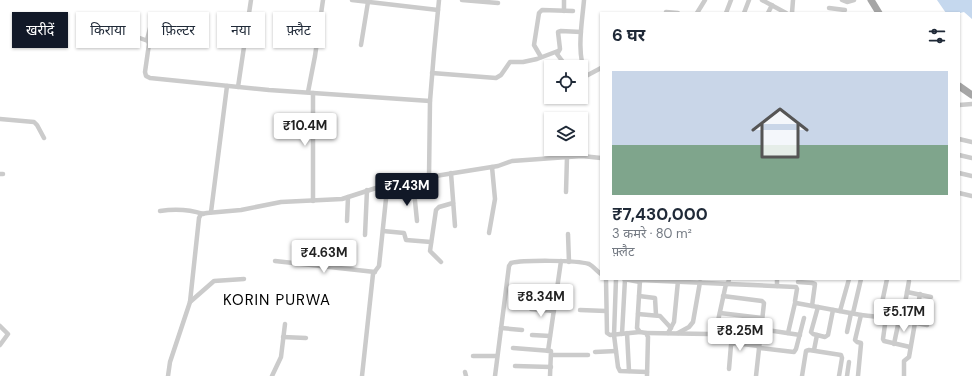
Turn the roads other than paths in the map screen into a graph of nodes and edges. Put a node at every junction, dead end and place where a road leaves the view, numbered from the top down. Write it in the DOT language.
graph roads {
  1 [pos="251,0"];
  2 [pos="323,0"];
  3 [pos="352,0"];
  4 [pos="439,0"];
  5 [pos="462,0"];
  6 [pos="564,0"];
  7 [pos="584,0"];
  8 [pos="704,0"];
  9 [pos="731,0"];
  10 [pos="750,0"];
  11 [pos="762,0"];
  12 [pos="793,0"];
  13 [pos="854,0"];
  14 [pos="871,0"];
  15 [pos="366,1"];
  16 [pos="845,1"];
  17 [pos="381,2"];
  18 [pos="498,3"];
  19 [pos="772,5"];
  20 [pos="828,8"];
  21 [pos="438,10"];
  22 [pos="564,11"];
  23 [pos="573,11"];
  24 [pos="698,12"];
  25 [pos="726,12"];
  26 [pos="744,12"];
  27 [pos="768,12"];
  28 [pos="784,12"];
  29 [pos="792,12"];
  30 [pos="845,12"];
  31 [pos="878,12"];
  32 [pos="581,32"];
  33 [pos="148,36"];
  34 [pos="140,38"];
  35 [pos="147,40"];
  36 [pos="361,45"];
  37 [pos="558,51"];
  38 [pos="541,57"];
  39 [pos="562,60"];
  40 [pos="582,60"];
  41 [pos="600,68"];
  42 [pos="432,73"];
  43 [pos="588,74"];
  44 [pos="227,86"];
  45 [pos="238,87"];
  46 [pos="960,87"];
  47 [pos="310,93"];
  48 [pos="972,95"];
  49 [pos="430,101"];
  50 [pos="972,104"];
  51 [pos="960,105"];
  52 [pos="0,119"];
  53 [pos="44,138"];
  54 [pos="960,139"];
  55 [pos="972,142"];
  56 [pos="960,155"];
  57 [pos="567,158"];
  58 [pos="600,158"];
  59 [pos="972,158"];
  60 [pos="492,167"];
  61 [pos="451,173"];
  62 [pos="960,174"];
  63 [pos="972,176"];
  64 [pos="429,177"];
  65 [pos="387,189"];
  66 [pos="367,190"];
  67 [pos="414,191"];
  68 [pos="566,192"];
  69 [pos="960,193"];
  70 [pos="972,196"];
  71 [pos="348,197"];
  72 [pos="313,201"];
  73 [pos="453,203"];
  74 [pos="160,211"];
  75 [pos="211,212"];
  76 [pos="203,214"];
  77 [pos="347,221"];
  78 [pos="417,221"];
  79 [pos="456,226"];
  80 [pos="383,231"];
  81 [pos="489,233"];
  82 [pos="568,234"];
  83 [pos="365,235"];
  84 [pos="431,242"];
  85 [pos="275,261"];
  86 [pos="561,261"];
  87 [pos="441,262"];
  88 [pos="569,262"];
  89 [pos="375,272"];
  90 [pos="600,273"];
  91 [pos="244,279"];
  92 [pos="606,280"];
  93 [pos="616,280"];
  94 [pos="625,280"];
  95 [pos="640,280"];
  96 [pos="653,280"];
  97 [pos="669,280"];
  98 [pos="748,280"];
  99 [pos="761,280"];
  100 [pos="777,280"];
  101 [pos="849,280"];
  102 [pos="861,280"];
  103 [pos="887,280"];
  104 [pos="678,281"];
  105 [pos="694,281"];
  106 [pos="798,281"];
  107 [pos="909,281"];
  108 [pos="700,282"];
  109 [pos="727,282"];
  110 [pos="747,285"];
  111 [pos="760,285"];
  112 [pos="777,286"];
  113 [pos="797,289"];
  114 [pos="907,292"];
  115 [pos="920,294"];
  116 [pos="639,296"];
  117 [pos="723,296"];
  118 [pos="931,296"];
  119 [pos="190,302"];
  120 [pos="795,303"];
  121 [pos="812,306"];
  122 [pos="818,307"];
  123 [pos="531,309"];
  124 [pos="580,310"];
  125 [pos="833,310"];
  126 [pos="554,311"];
  127 [pos="606,311"];
  128 [pos="840,311"];
  129 [pos="720,313"];
  130 [pos="852,313"];
  131 [pos="638,314"];
  132 [pos="861,314"];
  133 [pos="656,316"];
  134 [pos="880,316"];
  135 [pos="886,317"];
  136 [pos="762,318"];
  137 [pos="804,318"];
  138 [pos="900,320"];
  139 [pos="915,323"];
  140 [pos="285,324"];
  141 [pos="927,325"];
  142 [pos="0,326"];
  143 [pos="501,328"];
  144 [pos="671,328"];
  145 [pos="761,329"];
  146 [pos="522,330"];
  147 [pos="640,332"];
  148 [pos="847,332"];
  149 [pos="624,333"];
  150 [pos="646,333"];
  151 [pos="668,333"];
  152 [pos="788,333"];
  153 [pos="676,334"];
  154 [pos="532,335"];
  155 [pos="614,335"];
  156 [pos="800,335"];
  157 [pos="817,335"];
  158 [pos="550,336"];
  159 [pos="283,337"];
  160 [pos="306,338"];
  161 [pos="894,344"];
  162 [pos="0,345"];
  163 [pos="759,347"];
  164 [pos="910,347"];
  165 [pos="513,348"];
  166 [pos="814,350"];
  167 [pos="548,351"];
  168 [pos="616,351"];
  169 [pos="595,352"];
  170 [pos="588,355"];
  171 [pos="473,356"];
  172 [pos="497,356"];
  173 [pos="552,356"];
  174 [pos="849,362"];
  175 [pos="515,366"];
  176 [pos="551,367"];
  177 [pos="729,369"];
  178 [pos="629,371"];
  179 [pos="647,374"];
  180 [pos="168,376"];
  181 [pos="272,376"];
  182 [pos="362,376"];
  183 [pos="495,376"];
  184 [pos="550,376"];
  185 [pos="756,376"];
  186 [pos="802,376"];
  187 [pos="839,376"];
  188 [pos="848,376"];
  189 [pos="858,376"];
  190 [pos="904,376"];
  1 -- 45 [label="street"];
  2 -- 47 [label="street"];
  3 -- 15 [label="street"];
  4 -- 21 [label="street"];
  5 -- 18 [label="street"];
  6 -- 22 [label="street"];
  7 -- 32 [label="street"];
  8 -- 24 [label="street"];
  9 -- 25 [label="street"];
  10 -- 26 [label="street"];
  11 -- 19 [label="street"];
  12 -- 29 [label="street"];
  13 -- 16 [label="street"];
  14 -- 31 [label="main road"];
  15 -- 17 [label="street"];
  15 -- 36 [label="street"];
  16 -- 30 [label="street"];
  17 -- 21 [label="street"];
  19 -- 27 [label="street"];
  19 -- 28 [label="street"];
  20 -- 30 [label="street"];
  21 -- 42 [label="street"];
  22 -- 23 [label="street"];
  22 -- 38 [label="street"];
  32 -- 37 [label="street"];
  32 -- 40 [label="street"];
  33 -- 35 [label="street"];
  34 -- 35 [label="street"];
  35 -- 44 [label="street"];
  37 -- 38 [label="street"];
  37 -- 39 [label="street"];
  38 -- 42 [label="street"];
  41 -- 43 [label="street"];
  42 -- 49 [label="street"];
  44 -- 45 [label="street"];
  44 -- 75 [label="street"];
  45 -- 47 [label="street"];
  46 -- 48 [label="main road"];
  47 -- 49 [label="street"];
  47 -- 72 [label="street"];
  49 -- 64 [label="street"];
  50 -- 51 [label="street"];
  52 -- 53 [label="street"];
  54 -- 55 [label="street"];
  56 -- 59 [label="street"];
  57 -- 58 [label="street"];
  57 -- 60 [label="street"];
  57 -- 68 [label="street"];
  60 -- 61 [label="street"];
  60 -- 81 [label="street"];
  61 -- 64 [label="street"];
  61 -- 73 [label="street"];
  62 -- 63 [label="street"];
  64 -- 67 [label="street"];
  65 -- 66 [label="street"];
  65 -- 67 [label="street"];
  65 -- 80 [label="street"];
  66 -- 71 [label="street"];
  66 -- 83 [label="street"];
  67 -- 78 [label="street"];
  69 -- 70 [label="street"];
  71 -- 72 [label="street"];
  71 -- 77 [label="street"];
  72 -- 75 [label="street"];
  73 -- 79 [label="street"];
  73 -- 84 [label="street"];
  74 -- 76 [label="street"];
  75 -- 76 [label="street"];
  76 -- 119 [label="street"];
  80 -- 84 [label="street"];
  80 -- 89 [label="street"];
  82 -- 88 [label="street"];
  84 -- 87 [label="street"];
  85 -- 89 [label="street"];
  86 -- 88 [label="street"];
  86 -- 126 [label="street"];
  86 -- 143 [label="street"];
  88 -- 90 [label="street"];
  89 -- 182 [label="street"];
  91 -- 119 [label="street"];
  92 -- 127 [label="street"];
  93 -- 155 [label="street"];
  94 -- 149 [label="street"];
  95 -- 96 [label="street"];
  95 -- 116 [label="street"];
  96 -- 97 [label="street"];
  97 -- 104 [label="street"];
  98 -- 110 [label="street"];
  99 -- 111 [label="street"];
  100 -- 112 [label="street"];
  101 -- 128 [label="street"];
  102 -- 130 [label="street"];
  103 -- 134 [label="street"];
  104 -- 105 [label="street"];
  104 -- 144 [label="street"];
  105 -- 108 [label="street"];
  106 -- 113 [label="street"];
  106 -- 121 [label="street"];
  107 -- 114 [label="street"];
  108 -- 109 [label="street"];
  108 -- 153 [label="street"];
  109 -- 110 [label="street"];
  109 -- 117 [label="street"];
  110 -- 111 [label="street"];
  111 -- 112 [label="street"];
  112 -- 113 [label="street"];
  113 -- 120 [label="street"];
  114 -- 115 [label="street"];
  114 -- 138 [label="street"];
  115 -- 118 [label="street"];
  115 -- 139 [label="street"];
  116 -- 131 [label="street"];
  116 -- 133 [label="street"];
  117 -- 129 [label="street"];
  117 -- 136 [label="street"];
  119 -- 180 [label="street"];
  120 -- 121 [label="street"];
  120 -- 152 [label="street"];
  121 -- 122 [label="street"];
  122 -- 125 [label="street"];
  122 -- 157 [label="street"];
  123 -- 126 [label="street"];
  124 -- 127 [label="street"];
  125 -- 128 [label="street"];
  125 -- 157 [label="street"];
  126 -- 158 [label="street"];
  127 -- 155 [label="street"];
  128 -- 130 [label="street"];
  129 -- 136 [label="street"];
  129 -- 153 [label="street"];
  130 -- 132 [label="street"];
  130 -- 148 [label="street"];
  131 -- 133 [label="street"];
  131 -- 147 [label="street"];
  132 -- 134 [label="street"];
  132 -- 189 [label="street"];
  133 -- 144 [label="street"];
  134 -- 135 [label="street"];
  135 -- 138 [label="street"];
  135 -- 161 [label="street"];
  136 -- 145 [label="street"];
  137 -- 156 [label="street"];
  138 -- 139 [label="street"];
  138 -- 161 [label="street"];
  139 -- 141 [label="street"];
  139 -- 164 [label="street"];
  140 -- 159 [label="street"];
  142 -- 162 [label="street"];
  143 -- 146 [label="street"];
  143 -- 172 [label="street"];
  144 -- 151 [label="street"];
  145 -- 152 [label="street"];
  145 -- 163 [label="street"];
  147 -- 149 [label="street"];
  147 -- 150 [label="street"];
  149 -- 155 [label="street"];
  149 -- 178 [label="street"];
  150 -- 151 [label="street"];
  150 -- 179 [label="street"];
  151 -- 153 [label="street"];
  152 -- 156 [label="street"];
  154 -- 158 [label="street"];
  155 -- 168 [label="street"];
  156 -- 163 [label="street"];
  157 -- 166 [label="street"];
  158 -- 167 [label="street"];
  159 -- 160 [label="street"];
  159 -- 181 [label="street"];
  161 -- 164 [label="street"];
  163 -- 177 [label="street"];
  163 -- 185 [label="street"];
  164 -- 190 [label="street"];
  165 -- 167 [label="street"];
  166 -- 186 [label="street"];
  166 -- 187 [label="street"];
  167 -- 173 [label="street"];
  168 -- 169 [label="street"];
  168 -- 178 [label="street"];
  170 -- 173 [label="street"];
  171 -- 172 [label="street"];
  172 -- 183 [label="street"];
  173 -- 176 [label="street"];
  174 -- 188 [label="street"];
  175 -- 176 [label="street"];
  176 -- 184 [label="street"];
  178 -- 179 [label="street"];
}
